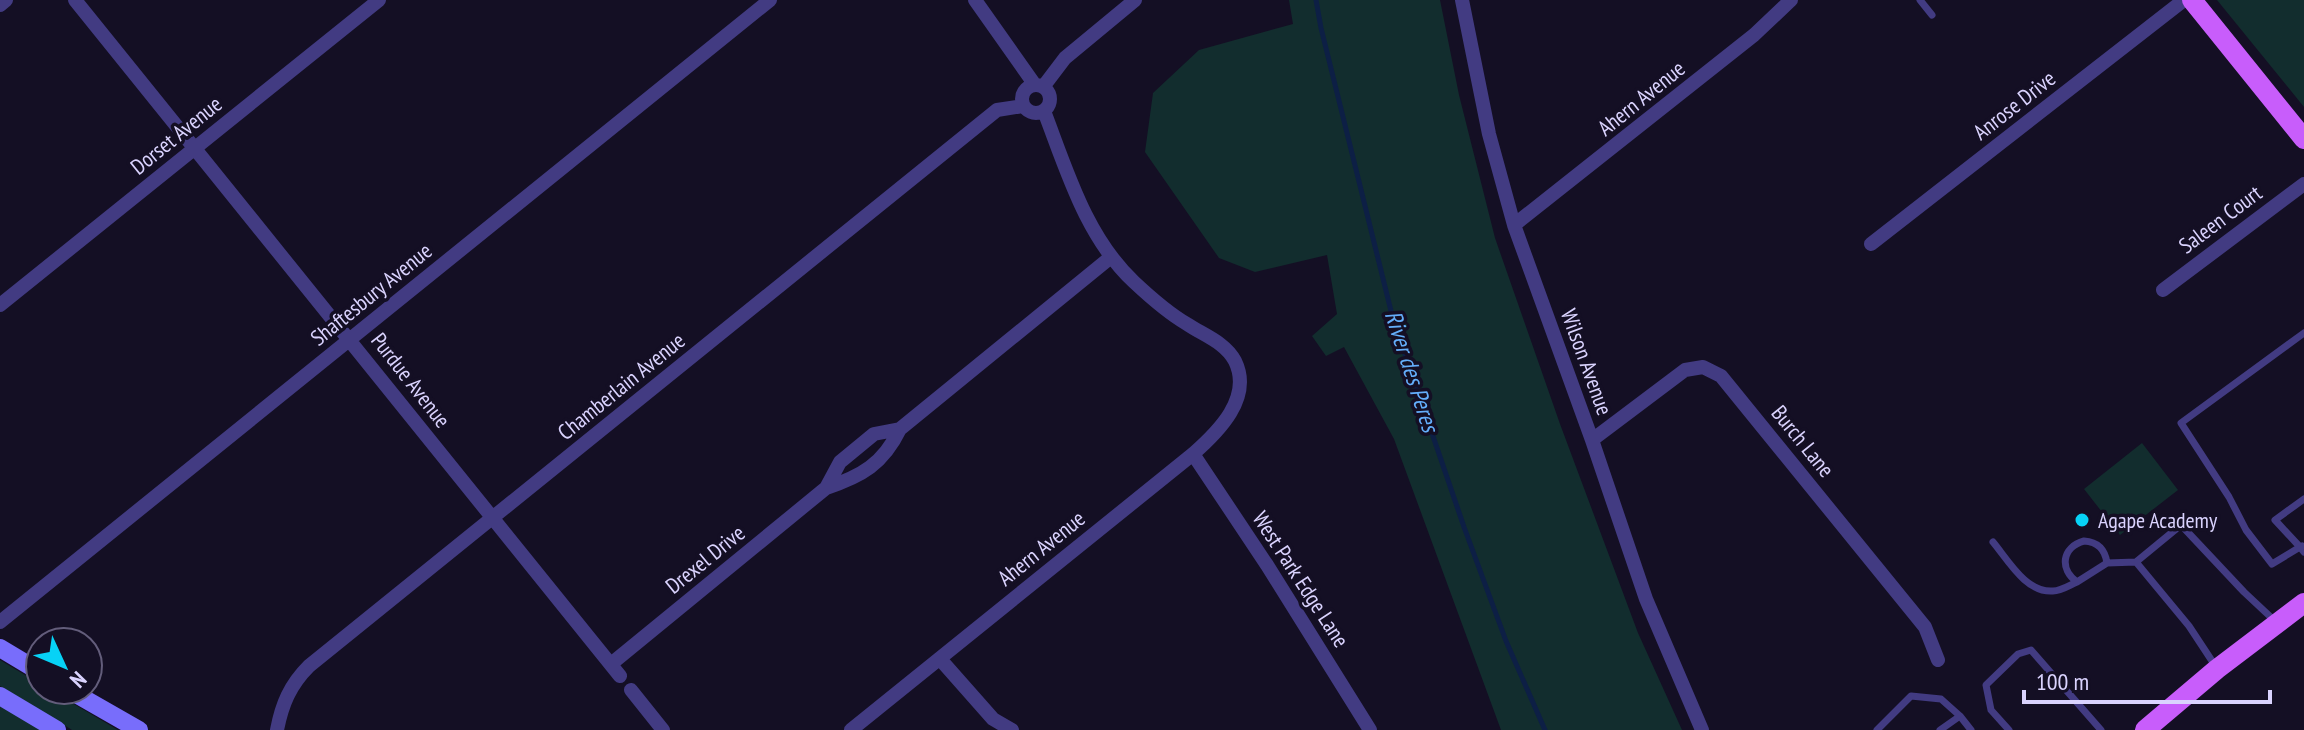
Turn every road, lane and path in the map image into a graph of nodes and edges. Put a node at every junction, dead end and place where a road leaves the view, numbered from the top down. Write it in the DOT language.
graph roads {
  1 [pos="6,0"];
  2 [pos="75,0"];
  3 [pos="379,0"];
  4 [pos="770,0"];
  5 [pos="975,0"];
  6 [pos="1135,0"];
  7 [pos="1462,0"];
  8 [pos="1791,0"];
  9 [pos="1920,0"];
  10 [pos="2184,0"];
  11 [pos="2192,0"];
  12 [pos="0,5"];
  13 [pos="1932,15"];
  14 [pos="1039,86"];
  15 [pos="1023,106"];
  16 [pos="1044,111"];
  17 [pos="2304,139"];
  18 [pos="195,148"];
  19 [pos="2304,184"];
  20 [pos="1514,225"];
  21 [pos="1871,244"];
  22 [pos="1111,257"];
  23 [pos="2163,290"];
  24 [pos="0,305"];
  25 [pos="2304,333"];
  26 [pos="350,339"];
  27 [pos="900,429"];
  28 [pos="1592,440"];
  29 [pos="1193,454"];
  30 [pos="826,488"];
  31 [pos="2304,499"];
  32 [pos="492,518"];
  33 [pos="1993,542"];
  34 [pos="2303,548"];
  35 [pos="2136,562"];
  36 [pos="2107,563"];
  37 [pos="2077,582"];
  38 [pos="2304,603"];
  39 [pos="0,622"];
  40 [pos="2278,623"];
  41 [pos="0,648"];
  42 [pos="940,659"];
  43 [pos="1938,660"];
  44 [pos="24,662"];
  45 [pos="2217,669"];
  46 [pos="616,670"];
  47 [pos="631,690"];
  48 [pos="0,696"];
  49 [pos="97,706"];
  50 [pos="1960,716"];
  51 [pos="57,730"];
  52 [pos="139,730"];
  53 [pos="277,730"];
  54 [pos="663,730"];
  55 [pos="851,730"];
  56 [pos="1012,730"];
  57 [pos="1370,730"];
  58 [pos="1702,730"];
  59 [pos="1877,730"];
  60 [pos="1940,730"];
  61 [pos="1971,730"];
  62 [pos="2009,730"];
  63 [pos="2101,730"];
  64 [pos="2145,730"];
  1 -- 12 [label="street"];
  2 -- 18 [label="street, Purdue Avenue"];
  3 -- 18 [label="street, Dorset Avenue"];
  4 -- 26 [label="street, Shaftesbury Avenue"];
  5 -- 14 [label="street"];
  6 -- 14 [label="street"];
  7 -- 20 [label="street, Wilson Avenue"];
  8 -- 20 [label="street, Ahern Avenue"];
  9 -- 13 [label="lane"];
  10 -- 21 [label="street, Anrose Drive"];
  11 -- 17 [label="main road"];
  14 -- 15 [label="street"];
  14 -- 16 [label="street"];
  15 -- 16 [label="street"];
  15 -- 32 [label="street, Chamberlain Avenue"];
  16 -- 22 [label="street"];
  18 -- 24 [label="street, Dorset Avenue"];
  18 -- 26 [label="street, Purdue Avenue"];
  19 -- 23 [label="street, Saleen Court"];
  20 -- 28 [label="street, Wilson Avenue"];
  22 -- 27 [label="street, Drexel Drive"];
  22 -- 29 [label="street, Ahern Avenue"];
  25 -- 34 [label="lane"];
  26 -- 32 [label="street, Purdue Avenue"];
  26 -- 39 [label="street, Shaftesbury Avenue"];
  27 -- 30 [label="street, Drexel Drive"];
  27 -- 30 [label="street, Drexel Drive"];
  28 -- 43 [label="street, Burch Lane"];
  28 -- 58 [label="street, Wilson Avenue"];
  29 -- 42 [label="street, Ahern Avenue"];
  29 -- 57 [label="street, West Park Edge Lane"];
  30 -- 46 [label="street, Drexel Drive"];
  31 -- 34 [label="lane"];
  32 -- 46 [label="street, Purdue Avenue"];
  32 -- 53 [label="street, Chamberlain Avenue"];
  33 -- 37 [label="lane"];
  35 -- 36 [label="lane"];
  35 -- 40 [label="lane"];
  35 -- 45 [label="lane"];
  36 -- 37 [label="lane"];
  36 -- 37 [label="lane"];
  38 -- 40 [label="main road"];
  40 -- 45 [label="main road"];
  41 -- 44 [label="main road"];
  42 -- 55 [label="street, Ahern Avenue"];
  42 -- 56 [label="street"];
  45 -- 64 [label="main road"];
  47 -- 54 [label="street"];
  48 -- 51 [label="main road"];
  49 -- 52 [label="main road"];
  50 -- 59 [label="lane"];
  50 -- 60 [label="lane"];
  50 -- 61 [label="lane"];
  62 -- 63 [label="lane"];
}
